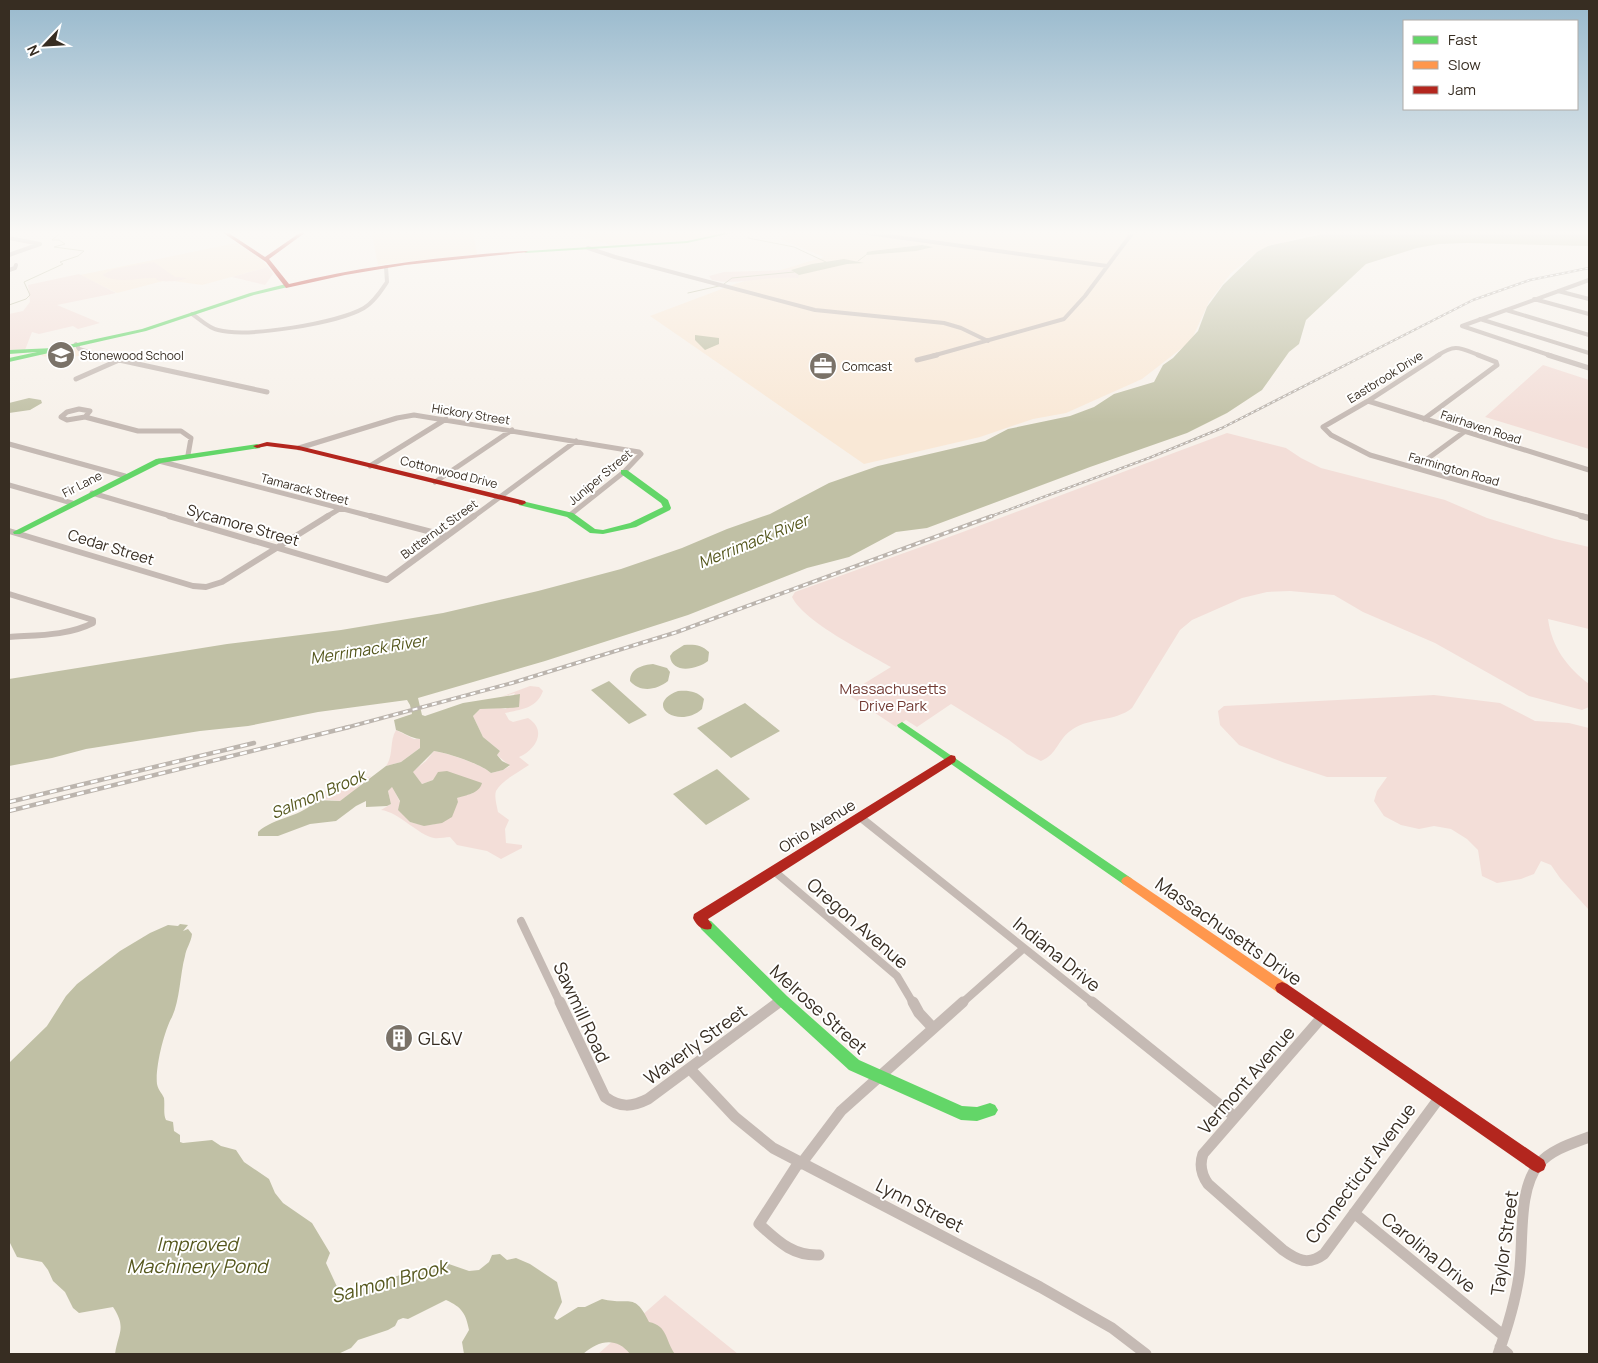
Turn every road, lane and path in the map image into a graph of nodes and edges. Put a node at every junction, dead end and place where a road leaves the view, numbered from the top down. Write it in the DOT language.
graph roads {
  1 [pos="246,296"];
  2 [pos="376,296"];
  3 [pos="759,296"];
  4 [pos="1083,296"];
  5 [pos="1544,296"];
  6 [pos="1575,296"];
  7 [pos="1534,299"];
  8 [pos="1589,299"];
  9 [pos="1505,310"];
  10 [pos="1589,314"];
  11 [pos="196,317"];
  12 [pos="1480,319"];
  13 [pos="1589,335"];
  14 [pos="988,341"];
  15 [pos="76,344"];
  16 [pos="52,349"];
  17 [pos="9,352"];
  18 [pos="1589,353"];
  19 [pos="9,360"];
  20 [pos="120,360"];
  21 [pos="917,360"];
  22 [pos="1589,368"];
  23 [pos="76,379"];
  24 [pos="267,392"];
  25 [pos="1368,401"];
  26 [pos="85,417"];
  27 [pos="1424,419"];
  28 [pos="446,420"];
  29 [pos="1324,425"];
  30 [pos="512,430"];
  31 [pos="1464,432"];
  32 [pos="576,441"];
  33 [pos="9,444"];
  34 [pos="300,448"];
  35 [pos="641,454"];
  36 [pos="188,456"];
  37 [pos="159,461"];
  38 [pos="370,466"];
  39 [pos="1415,468"];
  40 [pos="1589,470"];
  41 [pos="624,472"];
  42 [pos="125,476"];
  43 [pos="435,482"];
  44 [pos="9,484"];
  45 [pos="92,493"];
  46 [pos="499,498"];
  47 [pos="72,503"];
  48 [pos="341,508"];
  49 [pos="570,515"];
  50 [pos="1589,518"];
  51 [pos="13,531"];
  52 [pos="447,536"];
  53 [pos="278,548"];
  54 [pos="387,580"];
  55 [pos="9,594"];
  56 [pos="9,637"];
  57 [pos="902,725"];
  58 [pos="952,759"];
  59 [pos="860,817"];
  60 [pos="774,871"];
  61 [pos="699,918"];
  62 [pos="521,921"];
  63 [pos="1024,948"];
  64 [pos="782,1000"];
  65 [pos="1323,1016"];
  66 [pos="932,1028"];
  67 [pos="690,1069"];
  68 [pos="878,1076"];
  69 [pos="1440,1096"];
  70 [pos="623,1107"];
  71 [pos="990,1110"];
  72 [pos="1234,1117"];
  73 [pos="1589,1137"];
  74 [pos="800,1163"];
  75 [pos="1538,1164"];
  76 [pos="1354,1213"];
  77 [pos="819,1255"];
  78 [pos="1303,1262"];
  79 [pos="1503,1348"];
  80 [pos="1146,1354"];
  1 -- 11 [label="street"];
  2 -- 11 [label="street"];
  3 -- 14 [label="street"];
  4 -- 14 [label="street"];
  5 -- 7 [label="street"];
  6 -- 8 [label="street"];
  7 -- 9 [label="street"];
  7 -- 10 [label="street"];
  9 -- 12 [label="street"];
  9 -- 13 [label="street"];
  11 -- 15 [label="street"];
  12 -- 18 [label="street"];
  12 -- 22 [label="street"];
  14 -- 21 [label="street"];
  15 -- 16 [label="street"];
  15 -- 20 [label="street"];
  16 -- 17 [label="street"];
  16 -- 19 [label="street"];
  20 -- 23 [label="street"];
  20 -- 24 [label="street"];
  25 -- 27 [label="street, Fairhaven Road"];
  25 -- 27 [label="street, Eastbrook Drive"];
  25 -- 29 [label="street, Eastbrook Drive"];
  26 -- 26 [label="street"];
  26 -- 36 [label="street"];
  27 -- 31 [label="street, Fairhaven Road"];
  28 -- 30 [label="street, Hickory Street"];
  28 -- 34 [label="street, Hickory Street"];
  28 -- 38 [label="street"];
  29 -- 39 [label="street, Farmington Road"];
  30 -- 32 [label="street, Hickory Street"];
  30 -- 43 [label="street"];
  31 -- 39 [label="street"];
  31 -- 40 [label="street, Fairhaven Road"];
  32 -- 35 [label="street, Hickory Street"];
  32 -- 46 [label="street, Butternut Street"];
  33 -- 42 [label="street"];
  34 -- 36 [label="street, Cottonwood Drive"];
  34 -- 38 [label="street, Cottonwood Drive"];
  35 -- 41 [label="street, Juniper Street"];
  36 -- 37 [label="street, Cottonwood Drive"];
  37 -- 42 [label="street, Fir Lane"];
  37 -- 48 [label="street, Tamarack Street"];
  38 -- 43 [label="street, Cottonwood Drive"];
  39 -- 50 [label="street, Farmington Road"];
  41 -- 49 [label="street, Juniper Street"];
  41 -- 49 [label="street, Cottonwood Drive"];
  42 -- 45 [label="street, Fir Lane"];
  43 -- 46 [label="street, Cottonwood Drive"];
  44 -- 47 [label="street"];
  45 -- 47 [label="street, Fir Lane"];
  45 -- 53 [label="street, Sycamore Street"];
  46 -- 49 [label="street, Cottonwood Drive"];
  46 -- 52 [label="street, Butternut Street"];
  47 -- 51 [label="street, Fir Lane"];
  48 -- 52 [label="street, Tamarack Street"];
  48 -- 53 [label="street"];
  51 -- 53 [label="street, Cedar Street"];
  52 -- 54 [label="street, Butternut Street"];
  53 -- 54 [label="street, Sycamore Street"];
  55 -- 56 [label="street"];
  57 -- 58 [label="street, Massachusetts Drive"];
  58 -- 59 [label="street, Ohio Avenue"];
  58 -- 65 [label="street, Massachusetts Drive"];
  59 -- 60 [label="street, Ohio Avenue"];
  59 -- 63 [label="street, Indiana Drive"];
  60 -- 61 [label="street, Ohio Avenue"];
  60 -- 66 [label="street, Oregon Avenue"];
  61 -- 64 [label="street, Melrose Street"];
  62 -- 70 [label="street, Sawmill Road"];
  63 -- 66 [label="street"];
  63 -- 72 [label="street, Indiana Drive"];
  64 -- 67 [label="street, Waverly Street"];
  64 -- 68 [label="street, Melrose Street"];
  65 -- 69 [label="street, Massachusetts Drive"];
  65 -- 72 [label="street, Vermont Avenue"];
  66 -- 68 [label="street"];
  67 -- 70 [label="street, Waverly Street"];
  67 -- 74 [label="street, Lynn Street"];
  68 -- 71 [label="street, Melrose Street"];
  68 -- 74 [label="street"];
  69 -- 75 [label="street, Massachusetts Drive"];
  69 -- 76 [label="street, Connecticut Avenue"];
  72 -- 78 [label="street, Vermont Avenue"];
  73 -- 75 [label="street"];
  74 -- 77 [label="street"];
  74 -- 80 [label="street, Lynn Street"];
  75 -- 79 [label="street, Taylor Street"];
  76 -- 78 [label="street, Connecticut Avenue"];
  76 -- 79 [label="street, Carolina Drive"];
}
